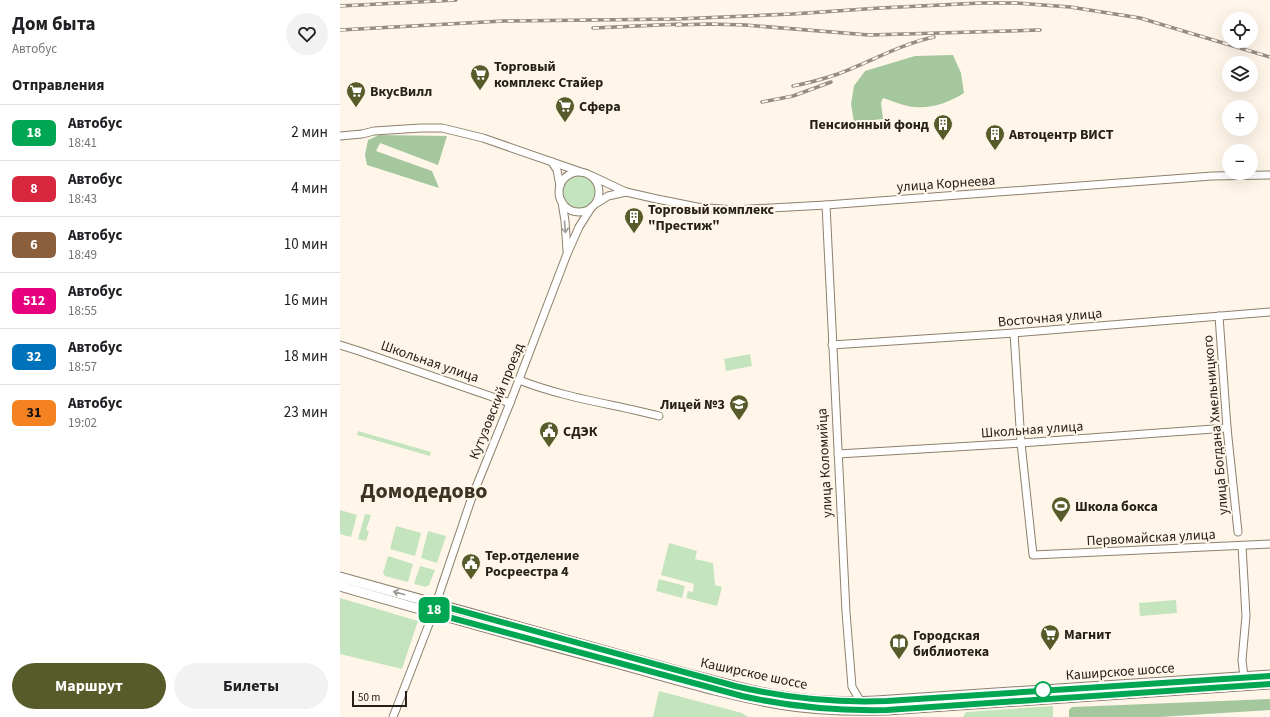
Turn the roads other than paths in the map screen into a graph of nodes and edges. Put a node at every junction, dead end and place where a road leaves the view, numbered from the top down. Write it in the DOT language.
graph roads {
  1 [pos="340,136"];
  2 [pos="552,162"];
  3 [pos="581,172"];
  4 [pos="1270,175"];
  5 [pos="592,176"];
  6 [pos="560,186"];
  7 [pos="626,192"];
  8 [pos="562,201"];
  9 [pos="826,205"];
  10 [pos="593,206"];
  11 [pos="567,254"];
  12 [pos="1270,312"];
  13 [pos="1219,316"];
  14 [pos="1014,333"];
  15 [pos="340,345"];
  16 [pos="832,345"];
  17 [pos="519,380"];
  18 [pos="510,403"];
  19 [pos="659,416"];
  20 [pos="1227,428"];
  21 [pos="1021,443"];
  22 [pos="838,454"];
  23 [pos="1238,532"];
  24 [pos="1270,544"];
  25 [pos="1242,546"];
  26 [pos="340,577"];
  27 [pos="340,586"];
  28 [pos="435,608"];
  29 [pos="1270,676"];
  30 [pos="1244,677"];
  31 [pos="1270,684"];
  32 [pos="861,702"];
  33 [pos="865,714"];
  34 [pos="393,717"];
  1 -- 2 [label="street"];
  2 -- 3 [label="street"];
  2 -- 6 [label="street"];
  3 -- 5 [label="street"];
  3 -- 6 [label="street"];
  4 -- 9 [label="street, улица Корнеева"];
  5 -- 7 [label="street"];
  5 -- 10 [label="street"];
  6 -- 8 [label="street"];
  7 -- 9 [label="street, улица Корнеева"];
  7 -- 10 [label="street"];
  8 -- 10 [label="street"];
  8 -- 11 [label="street, one-way"];
  9 -- 16 [label="street, улица Коломийца"];
  10 -- 11 [label="street, Кутузовский проезд"];
  11 -- 17 [label="street, Кутузовский проезд"];
  12 -- 13 [label="street, Восточная улица"];
  13 -- 14 [label="street, Восточная улица"];
  13 -- 20 [label="street, улица Богдана Хмельницкого"];
  14 -- 16 [label="street, Восточная улица"];
  14 -- 21 [label="street"];
  15 -- 18 [label="street, Школьная улица"];
  16 -- 22 [label="street, улица Коломийца"];
  17 -- 18 [label="street, Кутузовский проезд"];
  17 -- 19 [label="street"];
  18 -- 28 [label="street, Кутузовский проезд"];
  20 -- 21 [label="street, Школьная улица"];
  20 -- 23 [label="street, улица Богдана Хмельницкого"];
  21 -- 22 [label="street, Школьная улица"];
  21 -- 25 [label="street, Первомайская улица"];
  22 -- 32 [label="street, улица Коломийца"];
  24 -- 25 [label="street, Первомайская улица"];
  25 -- 30 [label="street"];
  28 -- 26 [label="main road, Каширское шоссе, one-way"];
  27 -- 28 [label="main road, Каширское шоссе"];
  28 -- 32 [label="main road, Каширское шоссе"];
  28 -- 33 [label="main road, Каширское шоссе"];
  28 -- 34 [label="street, Кутузовский проезд"];
  29 -- 30 [label="main road, Каширское шоссе"];
  30 -- 32 [label="main road, Каширское шоссе"];
  31 -- 33 [label="main road, Каширское шоссе"];
  32 -- 33 [label="main road, улица Коломийца"];
}
